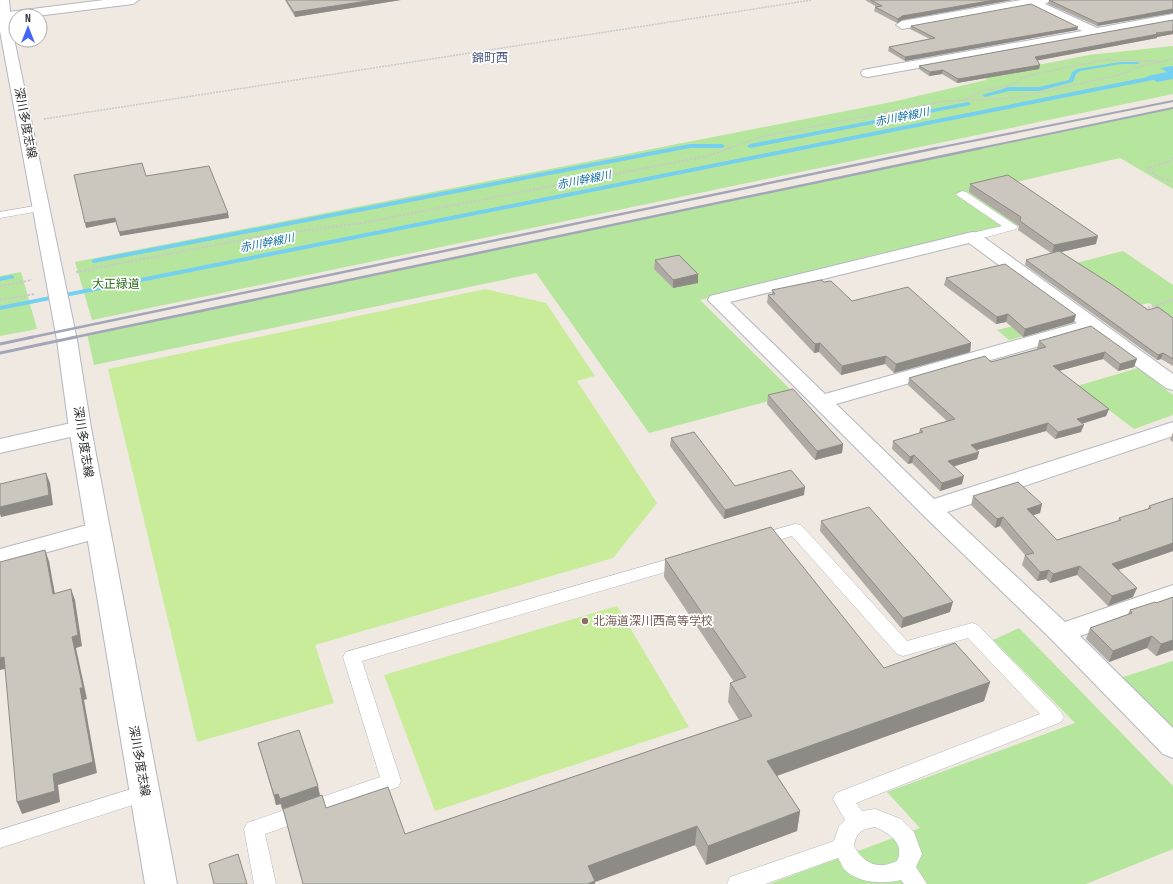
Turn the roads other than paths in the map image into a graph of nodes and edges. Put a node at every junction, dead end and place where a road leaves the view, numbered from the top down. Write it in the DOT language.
graph roads {
  1 [pos="3,0"];
  2 [pos="133,0"];
  3 [pos="1045,0"];
  4 [pos="1029,1"];
  5 [pos="3,17"];
  6 [pos="1173,18"];
  7 [pos="902,25"];
  8 [pos="1095,32"];
  9 [pos="868,74"];
  10 [pos="962,194"];
  11 [pos="41,208"];
  12 [pos="0,215"];
  13 [pos="972,237"];
  14 [pos="1092,325"];
  15 [pos="1173,384"];
  16 [pos="821,402"];
  17 [pos="80,428"];
  18 [pos="1173,429"];
  19 [pos="0,446"];
  20 [pos="930,509"];
  21 [pos="98,530"];
  22 [pos="741,545"];
  23 [pos="0,556"];
  24 [pos="703,556"];
  25 [pos="1173,594"];
  26 [pos="1062,633"];
  27 [pos="1173,746"];
  28 [pos="144,793"];
  29 [pos="857,821"];
  30 [pos="0,839"];
  31 [pos="843,847"];
  32 [pos="910,876"];
  33 [pos="160,884"];
  34 [pos="265,884"];
  35 [pos="738,884"];
  1 -- 5 [label="street, 深川多度志線"];
  2 -- 5 [label="street"];
  3 -- 4 [label="street"];
  4 -- 7 [label="street"];
  4 -- 8 [label="street"];
  5 -- 11 [label="street, 深川多度志線"];
  6 -- 8 [label="street"];
  8 -- 9 [label="street"];
  10 -- 13 [label="lane"];
  11 -- 12 [label="lane"];
  11 -- 17 [label="street, 深川多度志線"];
  13 -- 14 [label="street"];
  13 -- 16 [label="street"];
  14 -- 15 [label="street"];
  14 -- 16 [label="street"];
  16 -- 20 [label="street"];
  17 -- 19 [label="street"];
  17 -- 21 [label="street, 深川多度志線"];
  18 -- 20 [label="street"];
  20 -- 26 [label="street"];
  21 -- 23 [label="street"];
  21 -- 28 [label="street, 深川多度志線"];
  22 -- 29 [label="lane"];
  24 -- 34 [label="lane"];
  25 -- 26 [label="street"];
  26 -- 27 [label="street"];
  28 -- 30 [label="lane"];
  28 -- 33 [label="street, 深川多度志線"];
  29 -- 31 [label="lane"];
  29 -- 32 [label="lane"];
  31 -- 32 [label="lane"];
  31 -- 35 [label="lane"];
}
